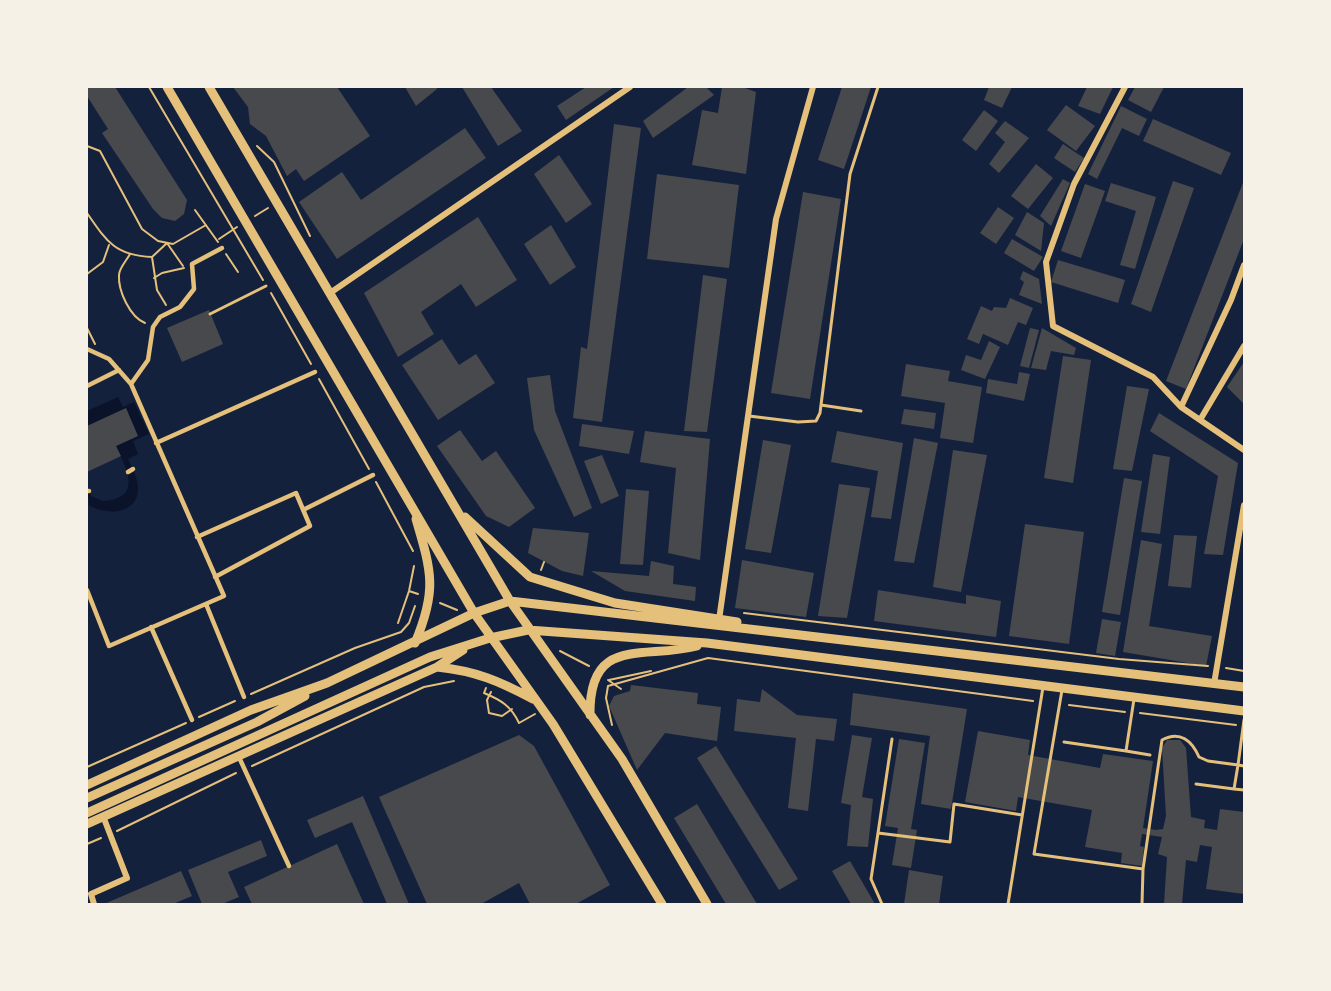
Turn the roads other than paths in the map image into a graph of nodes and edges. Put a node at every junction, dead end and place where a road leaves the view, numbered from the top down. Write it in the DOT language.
graph roads {
  1 [pos="167,87"];
  2 [pos="208,87"];
  3 [pos="630,87"];
  4 [pos="813,87"];
  5 [pos="878,87"];
  6 [pos="1125,87"];
  7 [pos="222,249"];
  8 [pos="1244,265"];
  9 [pos="266,286"];
  10 [pos="330,293"];
  11 [pos="210,314"];
  12 [pos="1244,346"];
  13 [pos="87,350"];
  14 [pos="118,370"];
  15 [pos="315,372"];
  16 [pos="130,384"];
  17 [pos="87,386"];
  18 [pos="821,405"];
  19 [pos="1181,407"];
  20 [pos="861,411"];
  21 [pos="748,416"];
  22 [pos="1200,420"];
  23 [pos="156,443"];
  24 [pos="1244,450"];
  25 [pos="373,475"];
  26 [pos="1244,505"];
  27 [pos="412,506"];
  28 [pos="456,508"];
  29 [pos="303,510"];
  30 [pos="197,537"];
  31 [pos="215,577"];
  32 [pos="87,590"];
  33 [pos="510,601"];
  34 [pos="206,604"];
  35 [pos="474,613"];
  36 [pos="720,615"];
  37 [pos="151,627"];
  38 [pos="528,630"];
  39 [pos="783,634"];
  40 [pos="490,638"];
  41 [pos="415,643"];
  42 [pos="476,643"];
  43 [pos="706,643"];
  44 [pos="437,667"];
  45 [pos="327,683"];
  46 [pos="1214,684"];
  47 [pos="1043,686"];
  48 [pos="1244,687"];
  49 [pos="1062,688"];
  50 [pos="244,697"];
  51 [pos="1134,697"];
  52 [pos="536,700"];
  53 [pos="1244,711"];
  54 [pos="590,715"];
  55 [pos="192,720"];
  56 [pos="1244,720"];
  57 [pos="1243,725"];
  58 [pos="892,739"];
  59 [pos="1064,742"];
  60 [pos="1126,751"];
  61 [pos="238,755"];
  62 [pos="1150,755"];
  63 [pos="1238,765"];
  64 [pos="1244,766"];
  65 [pos="1196,784"];
  66 [pos="87,786"];
  67 [pos="1234,789"];
  68 [pos="1244,790"];
  69 [pos="87,798"];
  70 [pos="87,813"];
  71 [pos="1022,815"];
  72 [pos="103,816"];
  73 [pos="87,824"];
  74 [pos="878,833"];
  75 [pos="289,866"];
  76 [pos="1143,869"];
  77 [pos="94,904"];
  78 [pos="662,904"];
  79 [pos="707,904"];
  80 [pos="882,904"];
  81 [pos="1008,904"];
  82 [pos="1142,904"];
  1 -- 27 [label="main road"];
  2 -- 10 [label="main road"];
  3 -- 10 [label="street"];
  4 -- 21 [label="street"];
  5 -- 18 [label="lane"];
  6 -- 19 [label="street"];
  7 -- 16 [label="street"];
  8 -- 19 [label="street"];
  9 -- 11 [label="lane"];
  10 -- 28 [label="main road"];
  12 -- 22 [label="street"];
  13 -- 14 [label="street"];
  14 -- 16 [label="street"];
  14 -- 17 [label="street"];
  15 -- 23 [label="street"];
  16 -- 23 [label="street"];
  18 -- 20 [label="lane"];
  18 -- 21 [label="lane"];
  19 -- 22 [label="street"];
  21 -- 36 [label="street"];
  22 -- 24 [label="street"];
  23 -- 30 [label="street"];
  25 -- 29 [label="street"];
  26 -- 46 [label="street"];
  27 -- 35 [label="main road"];
  27 -- 41 [label="main road"];
  28 -- 33 [label="main road"];
  28 -- 36 [label="main road"];
  29 -- 30 [label="street"];
  29 -- 31 [label="street"];
  30 -- 31 [label="street"];
  31 -- 34 [label="street"];
  32 -- 37 [label="street"];
  33 -- 35 [label="main road"];
  33 -- 38 [label="main road"];
  33 -- 39 [label="main road"];
  34 -- 37 [label="street"];
  34 -- 50 [label="street"];
  35 -- 40 [label="main road"];
  35 -- 41 [label="main road"];
  36 -- 39 [label="main road"];
  37 -- 55 [label="street"];
  38 -- 40 [label="main road"];
  38 -- 43 [label="main road"];
  38 -- 54 [label="main road"];
  39 -- 46 [label="main road"];
  40 -- 42 [label="main road"];
  40 -- 52 [label="main road"];
  41 -- 45 [label="main road"];
  42 -- 44 [label="main road"];
  42 -- 70 [label="main road"];
  43 -- 47 [label="main road"];
  43 -- 54 [label="main road"];
  44 -- 52 [label="main road"];
  44 -- 61 [label="main road"];
  45 -- 66 [label="main road"];
  45 -- 69 [label="main road"];
  46 -- 48 [label="main road"];
  47 -- 49 [label="main road"];
  47 -- 71 [label="lane"];
  49 -- 51 [label="main road"];
  49 -- 76 [label="lane"];
  51 -- 53 [label="main road"];
  51 -- 60 [label="lane"];
  52 -- 78 [label="main road"];
  54 -- 79 [label="main road"];
  56 -- 57 [label="lane"];
  57 -- 63 [label="lane"];
  58 -- 74 [label="lane"];
  59 -- 60 [label="lane"];
  60 -- 62 [label="lane"];
  61 -- 72 [label="main road"];
  61 -- 75 [label="street"];
  63 -- 64 [label="lane"];
  63 -- 67 [label="lane"];
  63 -- 76 [label="lane"];
  65 -- 67 [label="lane"];
  67 -- 68 [label="lane"];
  71 -- 74 [label="lane"];
  71 -- 81 [label="lane"];
  72 -- 73 [label="main road"];
  72 -- 77 [label="street"];
  74 -- 80 [label="lane"];
  76 -- 82 [label="lane"];
}
